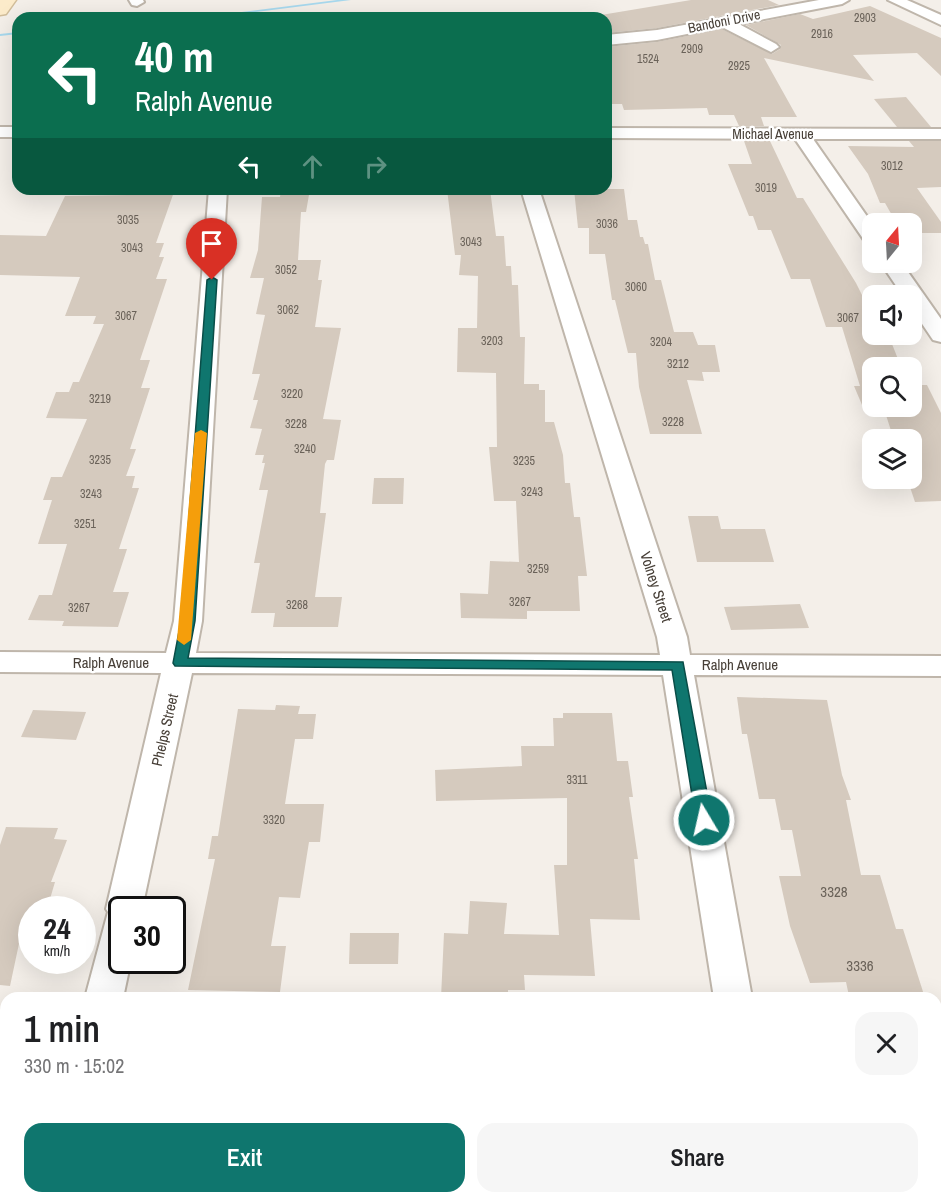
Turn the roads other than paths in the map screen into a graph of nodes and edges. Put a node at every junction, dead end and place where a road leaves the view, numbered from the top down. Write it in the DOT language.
graph roads {
  1 [pos="8,0"];
  2 [pos="842,0"];
  3 [pos="895,0"];
  4 [pos="0,10"];
  5 [pos="722,21"];
  6 [pos="941,21"];
  7 [pos="612,39"];
  8 [pos="771,47"];
  9 [pos="612,133"];
  10 [pos="801,134"];
  11 [pos="941,134"];
  12 [pos="218,195"];
  13 [pos="532,195"];
  14 [pos="862,223"];
  15 [pos="898,273"];
  16 [pos="941,335"];
  17 [pos="0,662"];
  18 [pos="180,663"];
  19 [pos="678,665"];
  20 [pos="941,666"];
  21 [pos="127,896"];
  22 [pos="110,974"];
  23 [pos="105,992"];
  24 [pos="732,992"];
  1 -- 4 [label="main road"];
  2 -- 5 [label="street, Bandoni Drive"];
  3 -- 6 [label="street"];
  5 -- 7 [label="street, Bandoni Drive"];
  5 -- 8 [label="street"];
  9 -- 10 [label="street, Michael Avenue"];
  10 -- 11 [label="street, Michael Avenue"];
  10 -- 14 [label="street"];
  12 -- 18 [label="street, Phelps Street"];
  13 -- 19 [label="street, Volney Street"];
  15 -- 16 [label="street"];
  17 -- 18 [label="street, Ralph Avenue"];
  18 -- 19 [label="street, Ralph Avenue"];
  18 -- 21 [label="street, Phelps Street"];
  19 -- 20 [label="street, Ralph Avenue"];
  19 -- 24 [label="street, Volney Street"];
  22 -- 23 [label="street"];
}
